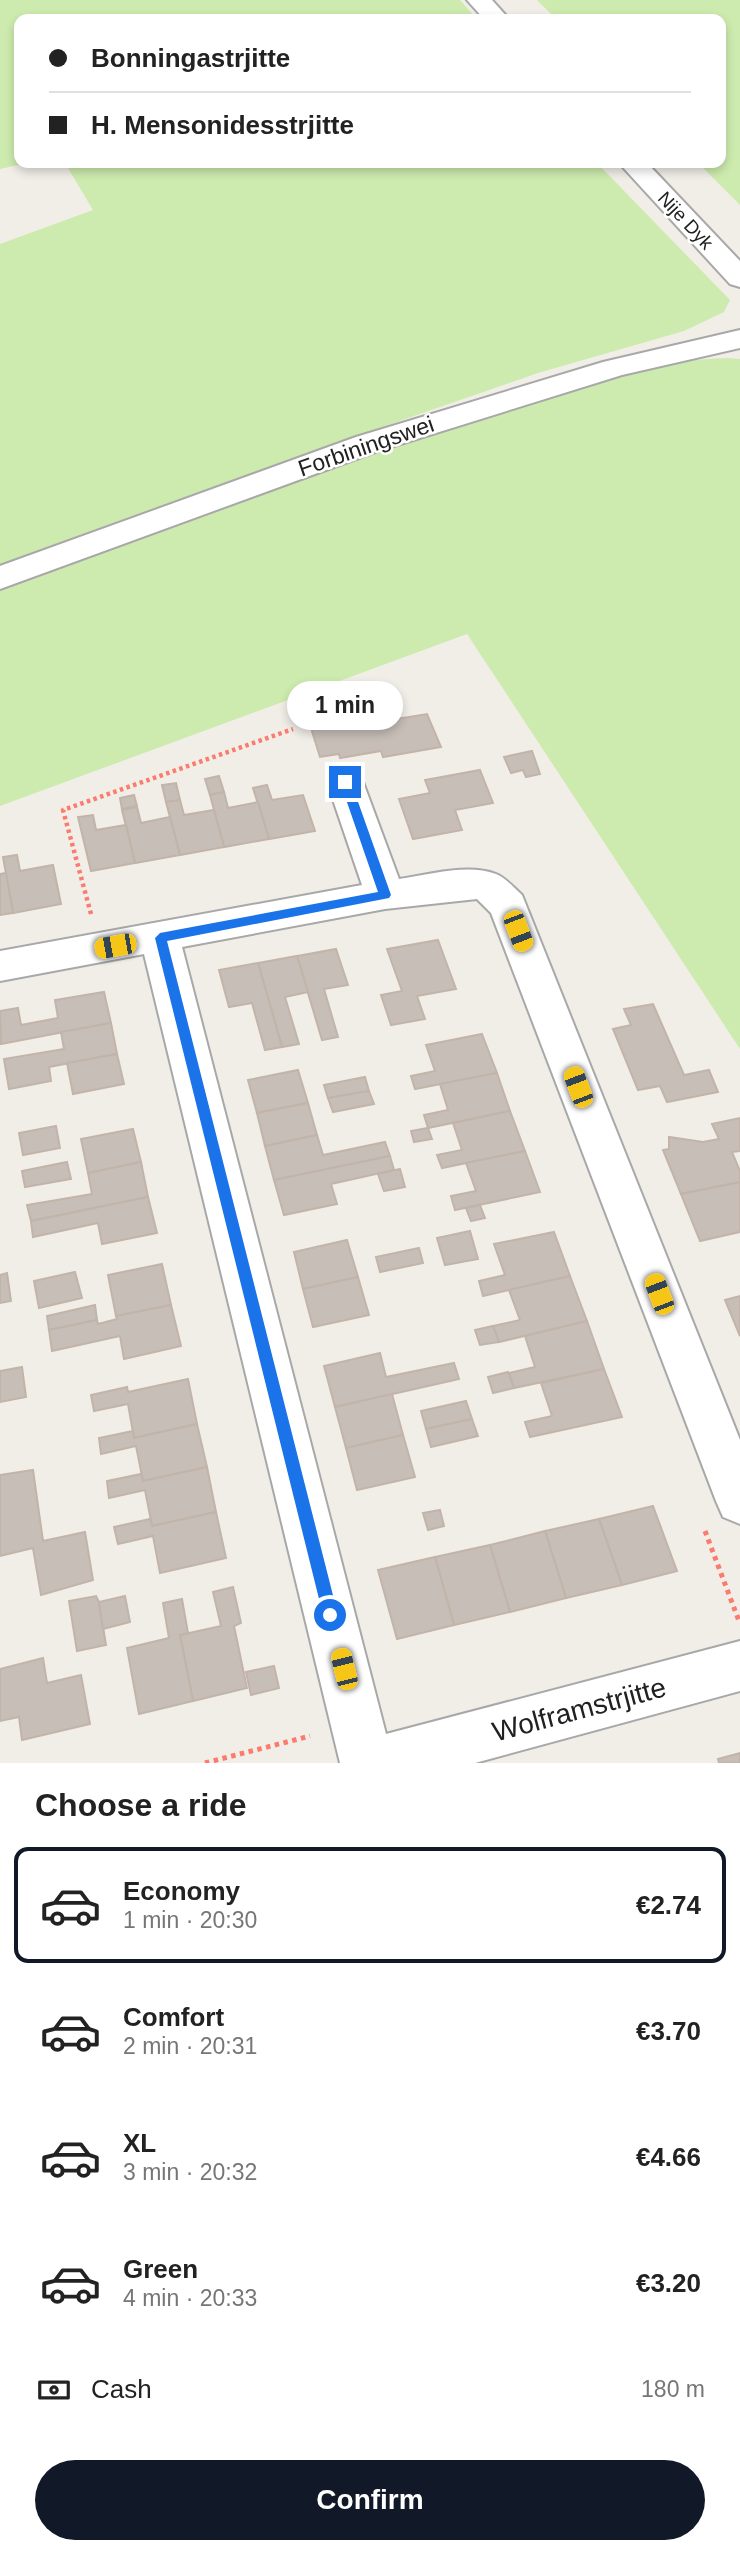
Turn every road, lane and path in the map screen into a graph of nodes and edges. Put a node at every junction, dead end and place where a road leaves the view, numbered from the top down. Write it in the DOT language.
graph roads {
  1 [pos="479,0"];
  2 [pos="492,14"];
  3 [pos="637,168"];
  4 [pos="740,278"];
  5 [pos="740,339"];
  6 [pos="0,578"];
  7 [pos="293,729"];
  8 [pos="345,782"];
  9 [pos="385,895"];
  10 [pos="160,938"];
  11 [pos="100,949"];
  12 [pos="0,966"];
  13 [pos="740,1501"];
  14 [pos="740,1666"];
  15 [pos="367,1763"];
  16 [pos="377,1763"];
  1 -- 2 [label="street"];
  3 -- 4 [label="street, Nije Dyk"];
  5 -- 6 [label="street, Forbiningswei"];
  7 -- 11 [label="path"];
  8 -- 9 [label="street"];
  9 -- 10 [label="street"];
  9 -- 13 [label="street"];
  10 -- 11 [label="street"];
  10 -- 15 [label="street"];
  11 -- 12 [label="street"];
  14 -- 16 [label="street, Wolframstrjitte"];
}
